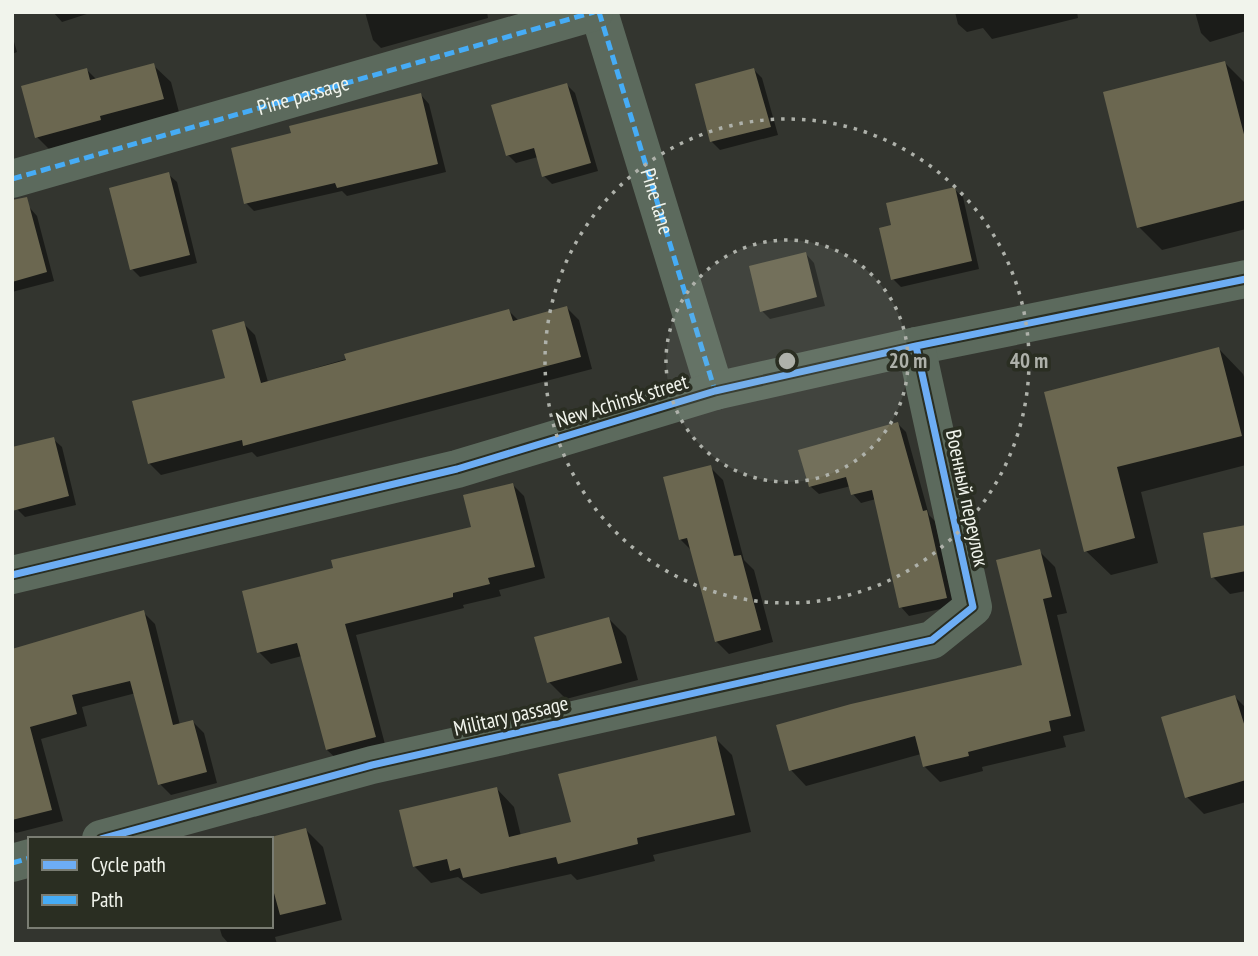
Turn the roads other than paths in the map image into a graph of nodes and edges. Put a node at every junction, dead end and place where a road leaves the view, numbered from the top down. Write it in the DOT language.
graph roads {
  1 [pos="597,12"];
  2 [pos="12,179"];
  3 [pos="1246,279"];
  4 [pos="916,346"];
  5 [pos="715,391"];
  6 [pos="12,575"];
  7 [pos="108,837"];
  1 -- 2 [label="street, Pine passage"];
  1 -- 5 [label="street, Pine lane"];
  3 -- 4 [label="street, New Achinsk street"];
  4 -- 5 [label="street, New Achinsk street"];
  4 -- 7 [label="street, Military passage"];
  5 -- 6 [label="street, New Achinsk street"];
}
